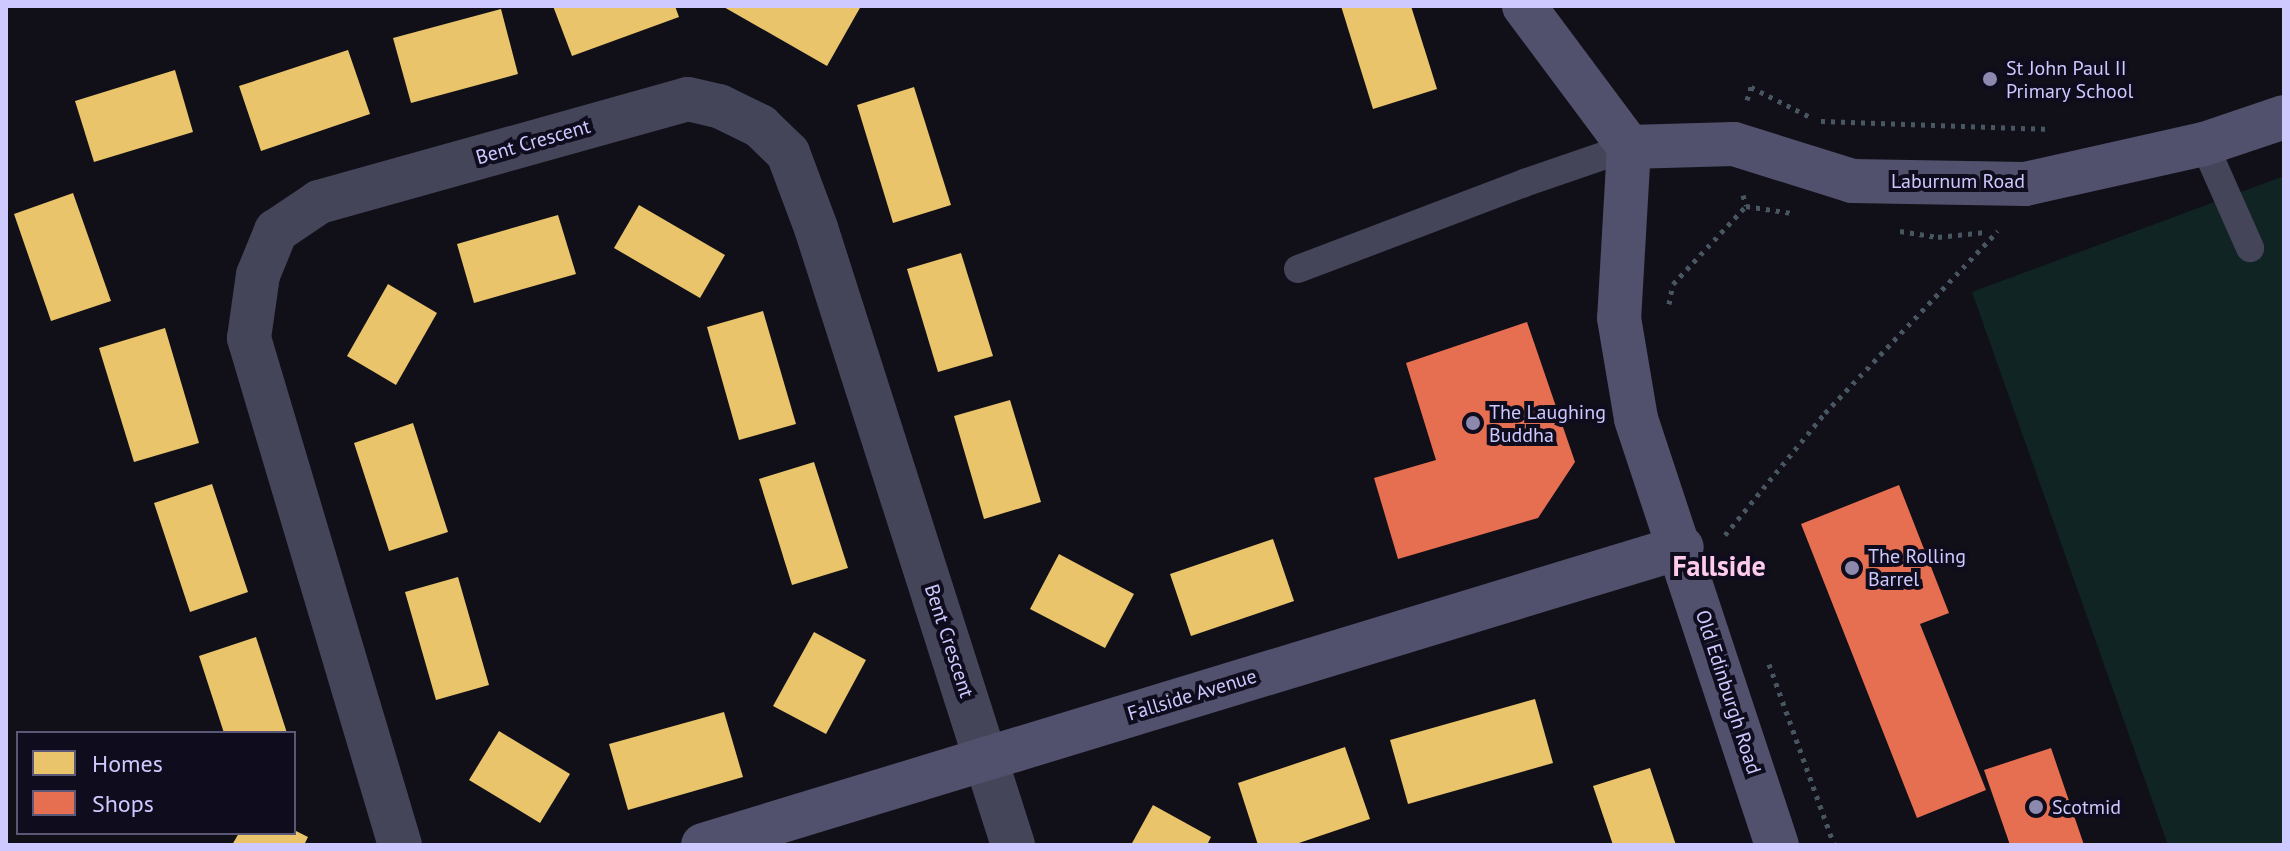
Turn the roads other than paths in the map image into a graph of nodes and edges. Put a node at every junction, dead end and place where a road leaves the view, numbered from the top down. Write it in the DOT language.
graph roads {
  1 [pos="1524,6"];
  2 [pos="2284,117"];
  3 [pos="2204,144"];
  4 [pos="1629,147"];
  5 [pos="2250,248"];
  6 [pos="1298,269"];
  7 [pos="1700,536"];
  8 [pos="986,757"];
  9 [pos="400,845"];
  10 [pos="703,845"];
  11 [pos="1013,845"];
  12 [pos="1777,845"];
  1 -- 4 [label="street"];
  2 -- 3 [label="street, Laburnum Road"];
  3 -- 4 [label="street, Laburnum Road"];
  3 -- 5 [label="lane"];
  4 -- 6 [label="lane"];
  4 -- 7 [label="street, Old Edinburgh Road"];
  7 -- 8 [label="street, Fallside Avenue"];
  7 -- 12 [label="street, Old Edinburgh Road"];
  8 -- 9 [label="street, Bent Crescent"];
  8 -- 10 [label="street, Fallside Avenue"];
  8 -- 11 [label="street, Bent Crescent"];
}
